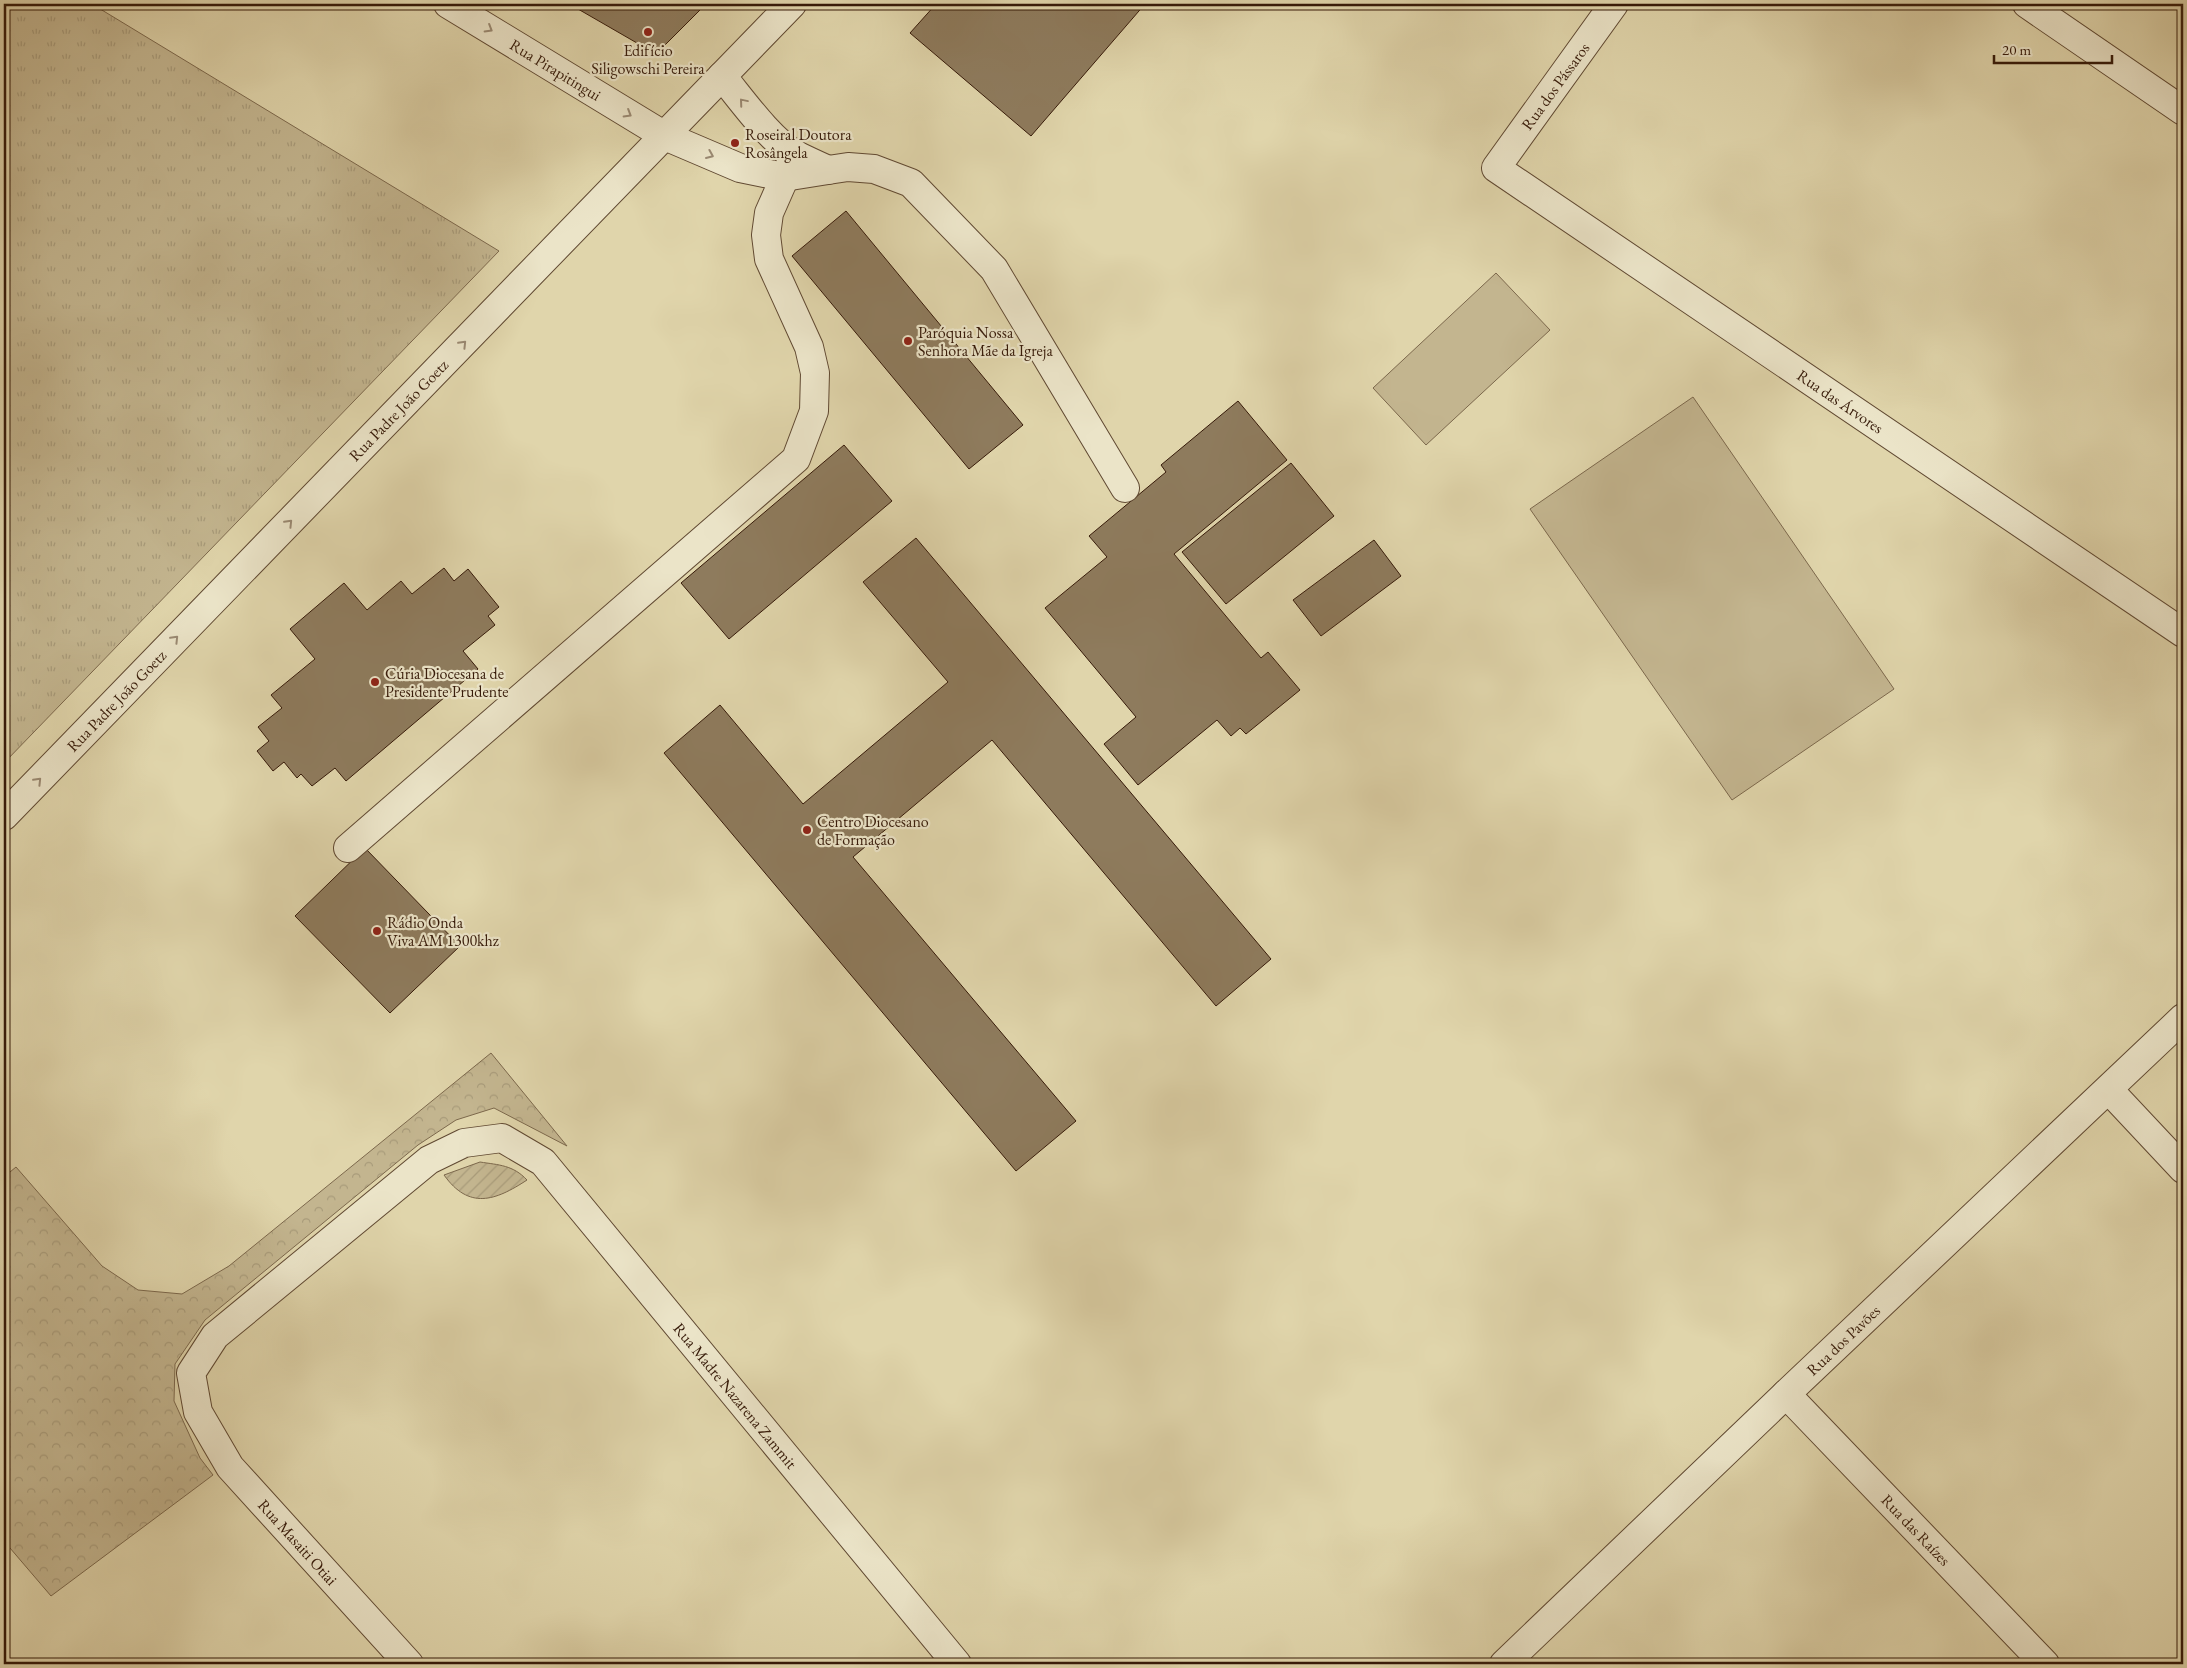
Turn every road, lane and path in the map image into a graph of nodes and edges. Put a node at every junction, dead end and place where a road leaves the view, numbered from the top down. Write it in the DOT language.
graph roads {
  1 [pos="448,4"];
  2 [pos="792,4"];
  3 [pos="1614,4"];
  4 [pos="2027,4"];
  5 [pos="722,76"];
  6 [pos="2183,111"];
  7 [pos="665,136"];
  8 [pos="790,166"];
  9 [pos="1496,168"];
  10 [pos="1125,488"];
  11 [pos="2183,633"];
  12 [pos="4,816"];
  13 [pos="348,848"];
  14 [pos="2183,1018"];
  15 [pos="2108,1090"];
  16 [pos="502,1138"];
  17 [pos="2183,1169"];
  18 [pos="1786,1394"];
  19 [pos="409,1664"];
  20 [pos="957,1664"];
  21 [pos="1504,1664"];
  22 [pos="2046,1664"];
  1 -- 7 [label="street, Rua Pirapitingui, one-way"];
  2 -- 5 [label="street, Rua Padre João Goetz"];
  3 -- 9 [label="street, Rua dos Pássaros"];
  4 -- 6 [label="street"];
  5 -- 7 [label="street, Rua Padre João Goetz"];
  8 -- 5 [label="street, one-way"];
  7 -- 8 [label="street, Rua Pirapitingui, one-way"];
  12 -- 7 [label="street, Rua Padre João Goetz, one-way"];
  8 -- 10 [label="street"];
  8 -- 13 [label="street"];
  9 -- 11 [label="street, Rua das Árvores"];
  14 -- 15 [label="street, Rua dos Pavões"];
  15 -- 17 [label="street"];
  15 -- 18 [label="street, Rua dos Pavões"];
  16 -- 19 [label="street, Rua Masaiti Otiai"];
  16 -- 20 [label="street, Rua Madre Nazarena Zammit"];
  18 -- 21 [label="street, Rua dos Pavões"];
  18 -- 22 [label="street, Rua das Raízes"];
}
